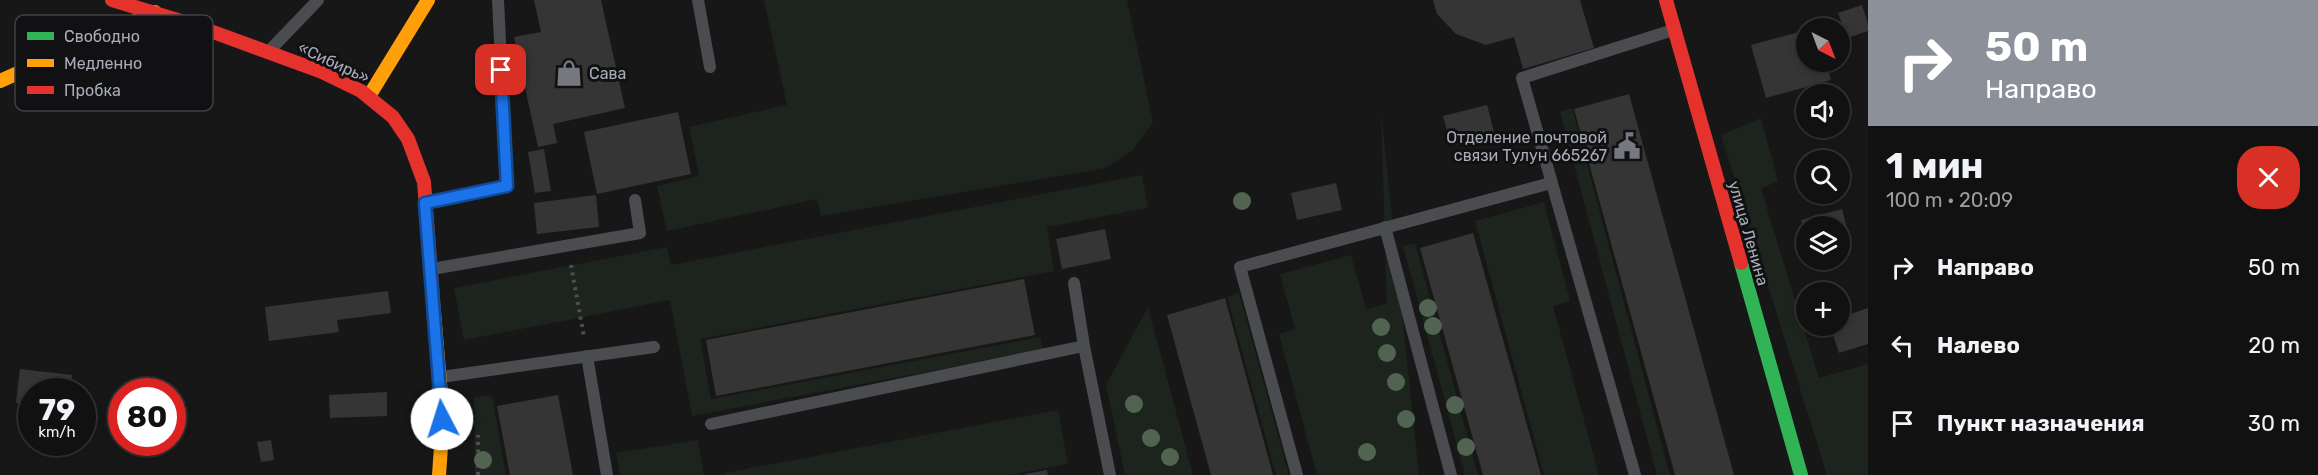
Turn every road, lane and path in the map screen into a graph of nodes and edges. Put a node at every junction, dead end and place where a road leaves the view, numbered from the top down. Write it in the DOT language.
graph roads {
  1 [pos="112,0"];
  2 [pos="318,0"];
  3 [pos="428,0"];
  4 [pos="498,0"];
  5 [pos="698,0"];
  6 [pos="1666,0"];
  7 [pos="155,12"];
  8 [pos="148,15"];
  9 [pos="164,15"];
  10 [pos="1674,30"];
  11 [pos="213,32"];
  12 [pos="269,52"];
  13 [pos="710,67"];
  14 [pos="369,96"];
  15 [pos="1551,183"];
  16 [pos="635,200"];
  17 [pos="425,203"];
  18 [pos="1385,227"];
  19 [pos="568,246"];
  20 [pos="431,269"];
  21 [pos="1074,283"];
  22 [pos="1084,346"];
  23 [pos="654,347"];
  24 [pos="587,356"];
  25 [pos="439,378"];
  26 [pos="711,424"];
  27 [pos="478,435"];
  28 [pos="440,475"];
  29 [pos="478,475"];
  30 [pos="607,475"];
  31 [pos="1110,475"];
  32 [pos="1297,475"];
  33 [pos="1451,475"];
  34 [pos="1635,475"];
  35 [pos="1801,475"];
  1 -- 7 [label="main road, «Сибирь»"];
  2 -- 12 [label="lane"];
  3 -- 14 [label="main road"];
  4 -- 17 [label="lane"];
  5 -- 13 [label="lane"];
  6 -- 10 [label="main road, улица Ленина"];
  7 -- 8 [label="main road"];
  7 -- 9 [label="main road, «Сибирь»"];
  10 -- 15 [label="lane"];
  10 -- 35 [label="main road, улица Ленина"];
  11 -- 12 [label="main road, «Сибирь»"];
  12 -- 14 [label="main road, «Сибирь»"];
  14 -- 17 [label="main road, «Сибирь»"];
  15 -- 18 [label="lane"];
  15 -- 34 [label="lane"];
  16 -- 19 [label="lane"];
  17 -- 20 [label="main road, «Сибирь»"];
  18 -- 32 [label="lane"];
  18 -- 33 [label="lane"];
  19 -- 20 [label="lane"];
  19 -- 24 [label="path"];
  20 -- 25 [label="main road, «Сибирь»"];
  21 -- 22 [label="lane"];
  22 -- 26 [label="lane"];
  22 -- 31 [label="lane"];
  23 -- 24 [label="lane"];
  24 -- 25 [label="lane"];
  24 -- 30 [label="lane"];
  25 -- 28 [label="main road, «Сибирь»"];
  27 -- 29 [label="path"];
}
